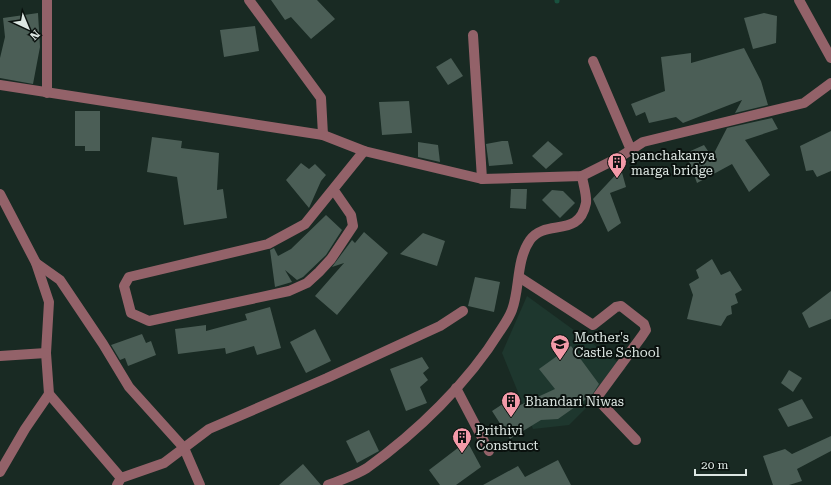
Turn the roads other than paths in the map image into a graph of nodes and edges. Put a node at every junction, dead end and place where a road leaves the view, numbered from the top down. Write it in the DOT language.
graph roads {
  1 [pos="47,0"];
  2 [pos="249,0"];
  3 [pos="800,0"];
  4 [pos="473,35"];
  5 [pos="831,58"];
  6 [pos="593,61"];
  7 [pos="831,83"];
  8 [pos="0,85"];
  9 [pos="47,93"];
  10 [pos="323,135"];
  11 [pos="631,150"];
  12 [pos="364,151"];
  13 [pos="582,176"];
  14 [pos="482,179"];
  15 [pos="333,189"];
  16 [pos="0,194"];
  17 [pos="36,263"];
  18 [pos="519,277"];
  19 [pos="463,311"];
  20 [pos="46,353"];
  21 [pos="0,356"];
  22 [pos="456,388"];
  23 [pos="49,394"];
  24 [pos="636,440"];
  25 [pos="184,448"];
  26 [pos="489,451"];
  27 [pos="0,472"];
  28 [pos="119,482"];
  29 [pos="200,485"];
  30 [pos="328,485"];
  1 -- 9 [label="street"];
  2 -- 10 [label="street"];
  3 -- 5 [label="street"];
  4 -- 14 [label="street"];
  6 -- 11 [label="street"];
  7 -- 11 [label="street"];
  8 -- 9 [label="street"];
  9 -- 10 [label="street"];
  10 -- 12 [label="street"];
  11 -- 13 [label="street"];
  12 -- 14 [label="street"];
  12 -- 15 [label="street"];
  13 -- 14 [label="street"];
  13 -- 18 [label="street"];
  15 -- 15 [label="street"];
  16 -- 17 [label="street"];
  17 -- 20 [label="street"];
  17 -- 25 [label="street"];
  18 -- 22 [label="street"];
  18 -- 24 [label="street"];
  19 -- 25 [label="street"];
  20 -- 21 [label="street"];
  20 -- 23 [label="street"];
  22 -- 26 [label="street"];
  22 -- 30 [label="street"];
  23 -- 27 [label="street"];
  23 -- 28 [label="street"];
  25 -- 28 [label="street"];
  25 -- 29 [label="street"];
}
